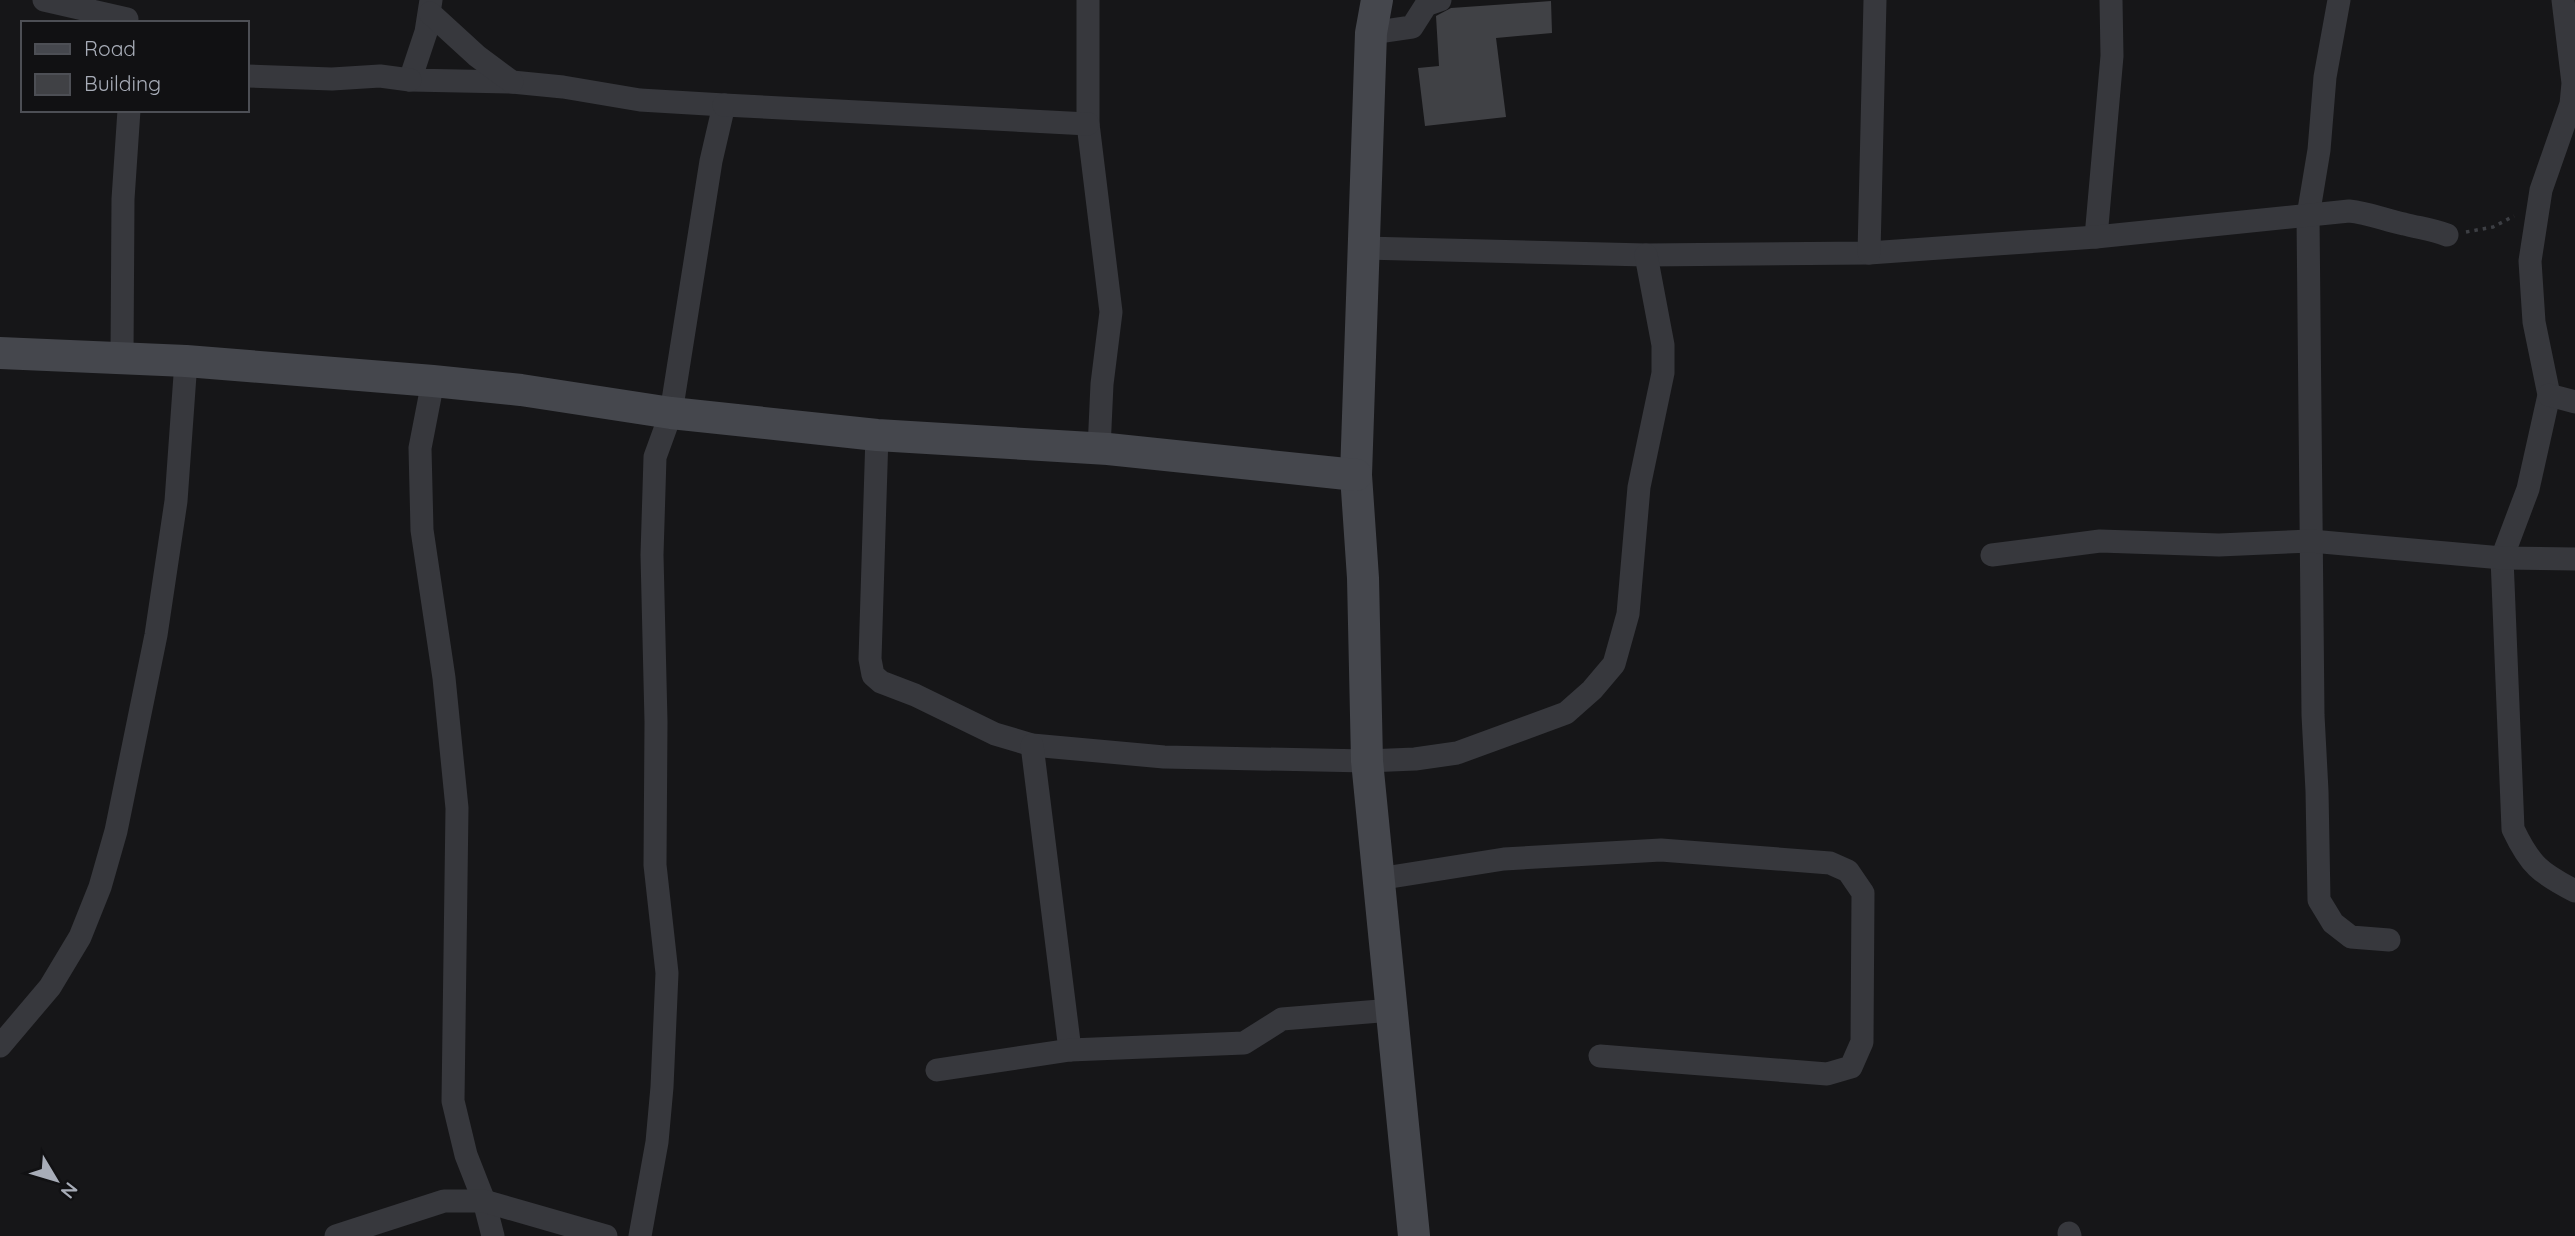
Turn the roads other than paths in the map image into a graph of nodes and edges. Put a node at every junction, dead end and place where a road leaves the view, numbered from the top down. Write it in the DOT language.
graph roads {
  1 [pos="44,0"];
  2 [pos="1088,0"];
  3 [pos="1377,0"];
  4 [pos="1440,0"];
  5 [pos="1875,0"];
  6 [pos="2111,0"];
  7 [pos="2339,0"];
  8 [pos="2563,0"];
  9 [pos="431,7"];
  10 [pos="128,14"];
  11 [pos="1371,33"];
  12 [pos="248,76"];
  13 [pos="410,80"];
  14 [pos="512,82"];
  15 [pos="724,105"];
  16 [pos="129,112"];
  17 [pos="1088,124"];
  18 [pos="2308,216"];
  19 [pos="2447,235"];
  20 [pos="2096,237"];
  21 [pos="1364,248"];
  22 [pos="1869,253"];
  23 [pos="1646,255"];
  24 [pos="0,353"];
  25 [pos="122,356"];
  26 [pos="187,360"];
  27 [pos="433,381"];
  28 [pos="2549,395"];
  29 [pos="2575,402"];
  30 [pos="671,412"];
  31 [pos="877,435"];
  32 [pos="1099,449"];
  33 [pos="1356,475"];
  34 [pos="2311,541"];
  35 [pos="1992,555"];
  36 [pos="2502,558"];
  37 [pos="2575,559"];
  38 [pos="1032,745"];
  39 [pos="1367,761"];
  40 [pos="1378,879"];
  41 [pos="2575,891"];
  42 [pos="2389,940"];
  43 [pos="1392,1010"];
  44 [pos="3,1040"];
  45 [pos="1070,1051"];
  46 [pos="1600,1056"];
  47 [pos="937,1070"];
  48 [pos="484,1201"];
  49 [pos="336,1236"];
  50 [pos="493,1236"];
  51 [pos="606,1236"];
  52 [pos="640,1236"];
  53 [pos="1414,1236"];
  1 -- 10 [label="street"];
  2 -- 17 [label="street"];
  3 -- 11 [label="street"];
  4 -- 11 [label="street"];
  5 -- 22 [label="street"];
  6 -- 20 [label="street"];
  7 -- 18 [label="street"];
  8 -- 28 [label="street"];
  9 -- 13 [label="street"];
  9 -- 14 [label="street"];
  11 -- 21 [label="street"];
  12 -- 13 [label="street"];
  13 -- 14 [label="street"];
  14 -- 15 [label="street"];
  15 -- 17 [label="street"];
  15 -- 30 [label="street"];
  16 -- 25 [label="street"];
  17 -- 32 [label="street"];
  18 -- 19 [label="street"];
  18 -- 20 [label="street"];
  18 -- 34 [label="street"];
  20 -- 22 [label="street"];
  21 -- 23 [label="street"];
  21 -- 33 [label="street"];
  22 -- 23 [label="street"];
  23 -- 39 [label="street"];
  24 -- 25 [label="street"];
  25 -- 26 [label="street"];
  26 -- 27 [label="street"];
  26 -- 44 [label="street"];
  27 -- 30 [label="street"];
  27 -- 48 [label="street"];
  28 -- 29 [label="street"];
  28 -- 36 [label="street"];
  30 -- 31 [label="street"];
  30 -- 52 [label="street"];
  31 -- 32 [label="street"];
  31 -- 38 [label="street"];
  32 -- 33 [label="street"];
  33 -- 39 [label="street"];
  34 -- 35 [label="street"];
  34 -- 36 [label="street"];
  34 -- 42 [label="street"];
  36 -- 37 [label="street"];
  36 -- 41 [label="street"];
  38 -- 39 [label="street"];
  38 -- 45 [label="street"];
  39 -- 40 [label="street"];
  40 -- 43 [label="street"];
  40 -- 46 [label="street"];
  43 -- 45 [label="street"];
  43 -- 53 [label="street"];
  45 -- 47 [label="street"];
  48 -- 49 [label="street"];
  48 -- 50 [label="street"];
  48 -- 51 [label="street"];
}
